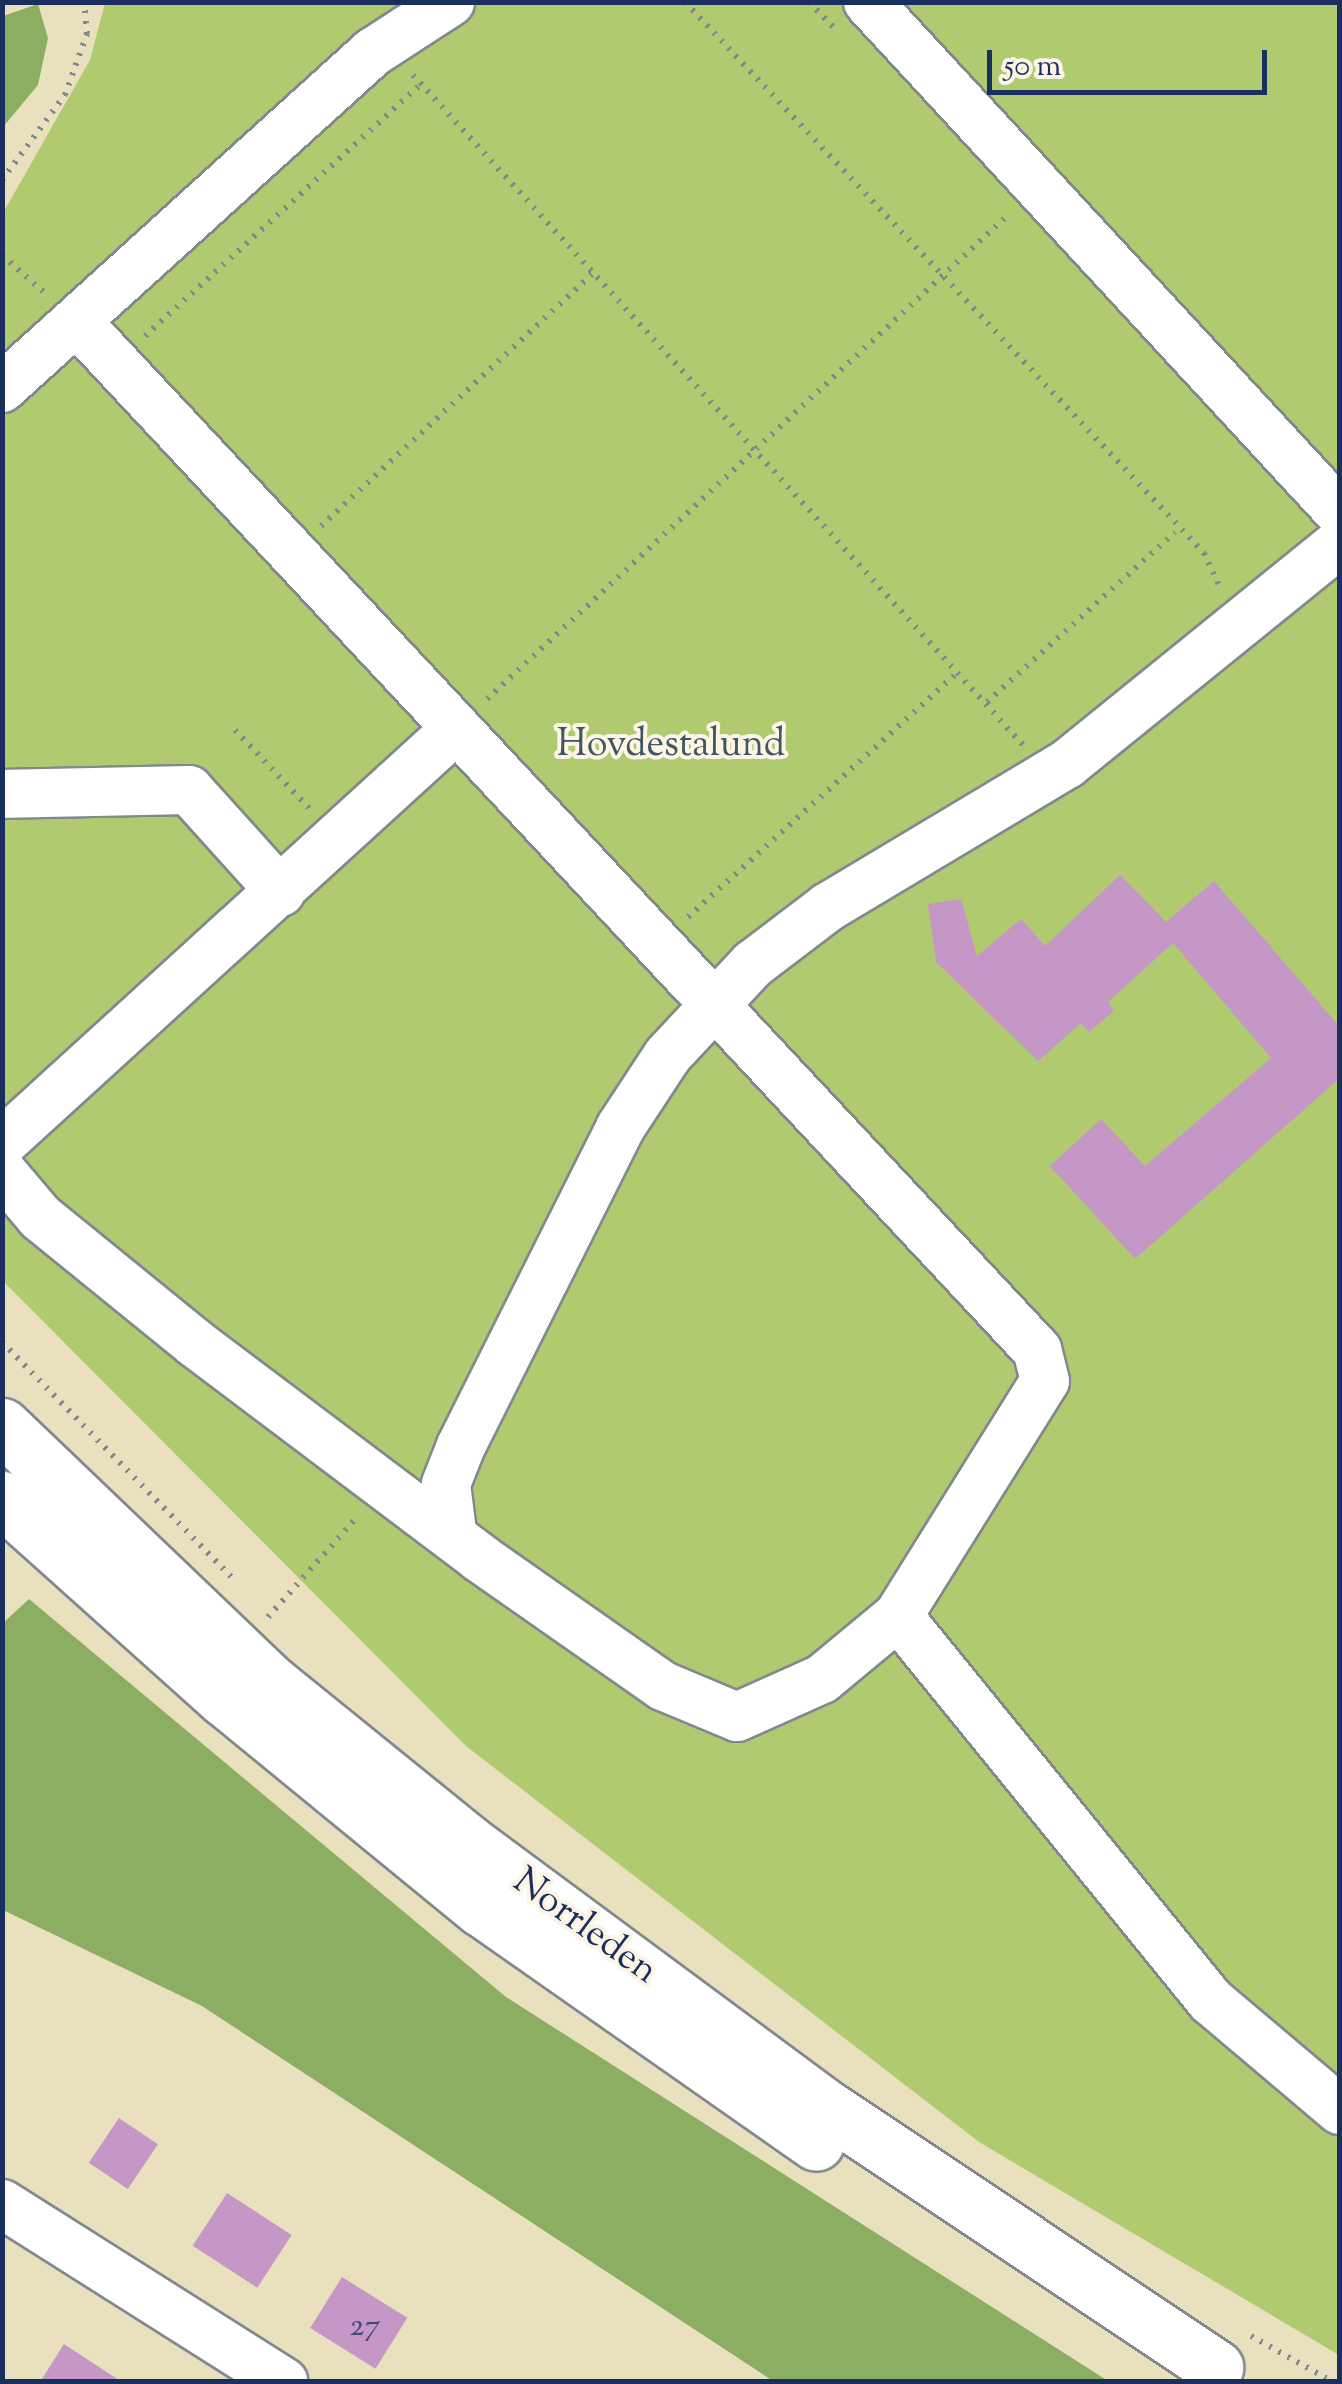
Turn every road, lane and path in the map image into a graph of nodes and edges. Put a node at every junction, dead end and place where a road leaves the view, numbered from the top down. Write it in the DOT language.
graph roads {
  1 [pos="84,2"];
  2 [pos="450,2"];
  3 [pos="685,2"];
  4 [pos="868,2"];
  5 [pos="385,45"];
  6 [pos="420,84"];
  7 [pos="2,180"];
  8 [pos="1010,214"];
  9 [pos="2,254"];
  10 [pos="592,273"];
  11 [pos="940,281"];
  12 [pos="80,325"];
  13 [pos="115,364"];
  14 [pos="2,388"];
  15 [pos="756,452"];
  16 [pos="1340,513"];
  17 [pos="1175,532"];
  18 [pos="1340,543"];
  19 [pos="291,554"];
  20 [pos="1240,624"];
  21 [pos="958,672"];
  22 [pos="986,702"];
  23 [pos="456,728"];
  24 [pos="235,730"];
  25 [pos="1048,773"];
  26 [pos="2,794"];
  27 [pos="339,840"];
  28 [pos="281,892"];
  29 [pos="658,945"];
  30 [pos="716,1008"];
  31 [pos="2,1143"];
  32 [pos="2,1172"];
  33 [pos="2,1342"];
  34 [pos="3,1427"];
  35 [pos="382,1485"];
  36 [pos="4,1503"];
  37 [pos="452,1532"];
  38 [pos="242,1588"];
  39 [pos="255,1602"];
  40 [pos="898,1616"];
  41 [pos="268,1617"];
  42 [pos="275,1625"];
  43 [pos="1340,2110"];
  44 [pos="2,2204"];
  45 [pos="1233,2360"];
  46 [pos="284,2382"];
  47 [pos="1333,2382"];
  1 -- 7 [label="path"];
  2 -- 5 [label="street"];
  3 -- 11 [label="path"];
  4 -- 16 [label="street"];
  5 -- 6 [label="path"];
  5 -- 12 [label="street"];
  6 -- 10 [label="path"];
  6 -- 13 [label="path"];
  8 -- 11 [label="path"];
  9 -- 12 [label="path"];
  10 -- 15 [label="path"];
  10 -- 19 [label="path"];
  11 -- 15 [label="path"];
  11 -- 17 [label="path"];
  12 -- 13 [label="street"];
  12 -- 14 [label="street"];
  13 -- 19 [label="street"];
  15 -- 21 [label="path"];
  15 -- 23 [label="path"];
  17 -- 20 [label="path"];
  17 -- 22 [label="path"];
  18 -- 20 [label="street"];
  19 -- 23 [label="street"];
  20 -- 25 [label="street"];
  21 -- 22 [label="path"];
  21 -- 29 [label="path"];
  22 -- 25 [label="path"];
  23 -- 27 [label="street"];
  23 -- 29 [label="street"];
  24 -- 27 [label="path"];
  25 -- 30 [label="street"];
  26 -- 28 [label="street"];
  27 -- 28 [label="street"];
  28 -- 31 [label="street"];
  29 -- 30 [label="street"];
  30 -- 37 [label="street"];
  30 -- 40 [label="street"];
  32 -- 35 [label="street"];
  33 -- 38 [label="path"];
  34 -- 45 [label="main road, Norrleden"];
  35 -- 37 [label="street"];
  35 -- 41 [label="path"];
  36 -- 45 [label="main road, Norrleden"];
  37 -- 40 [label="street"];
  39 -- 41 [label="path"];
  40 -- 43 [label="street"];
  41 -- 42 [label="path"];
  44 -- 46 [label="street"];
  45 -- 47 [label="path"];
}
